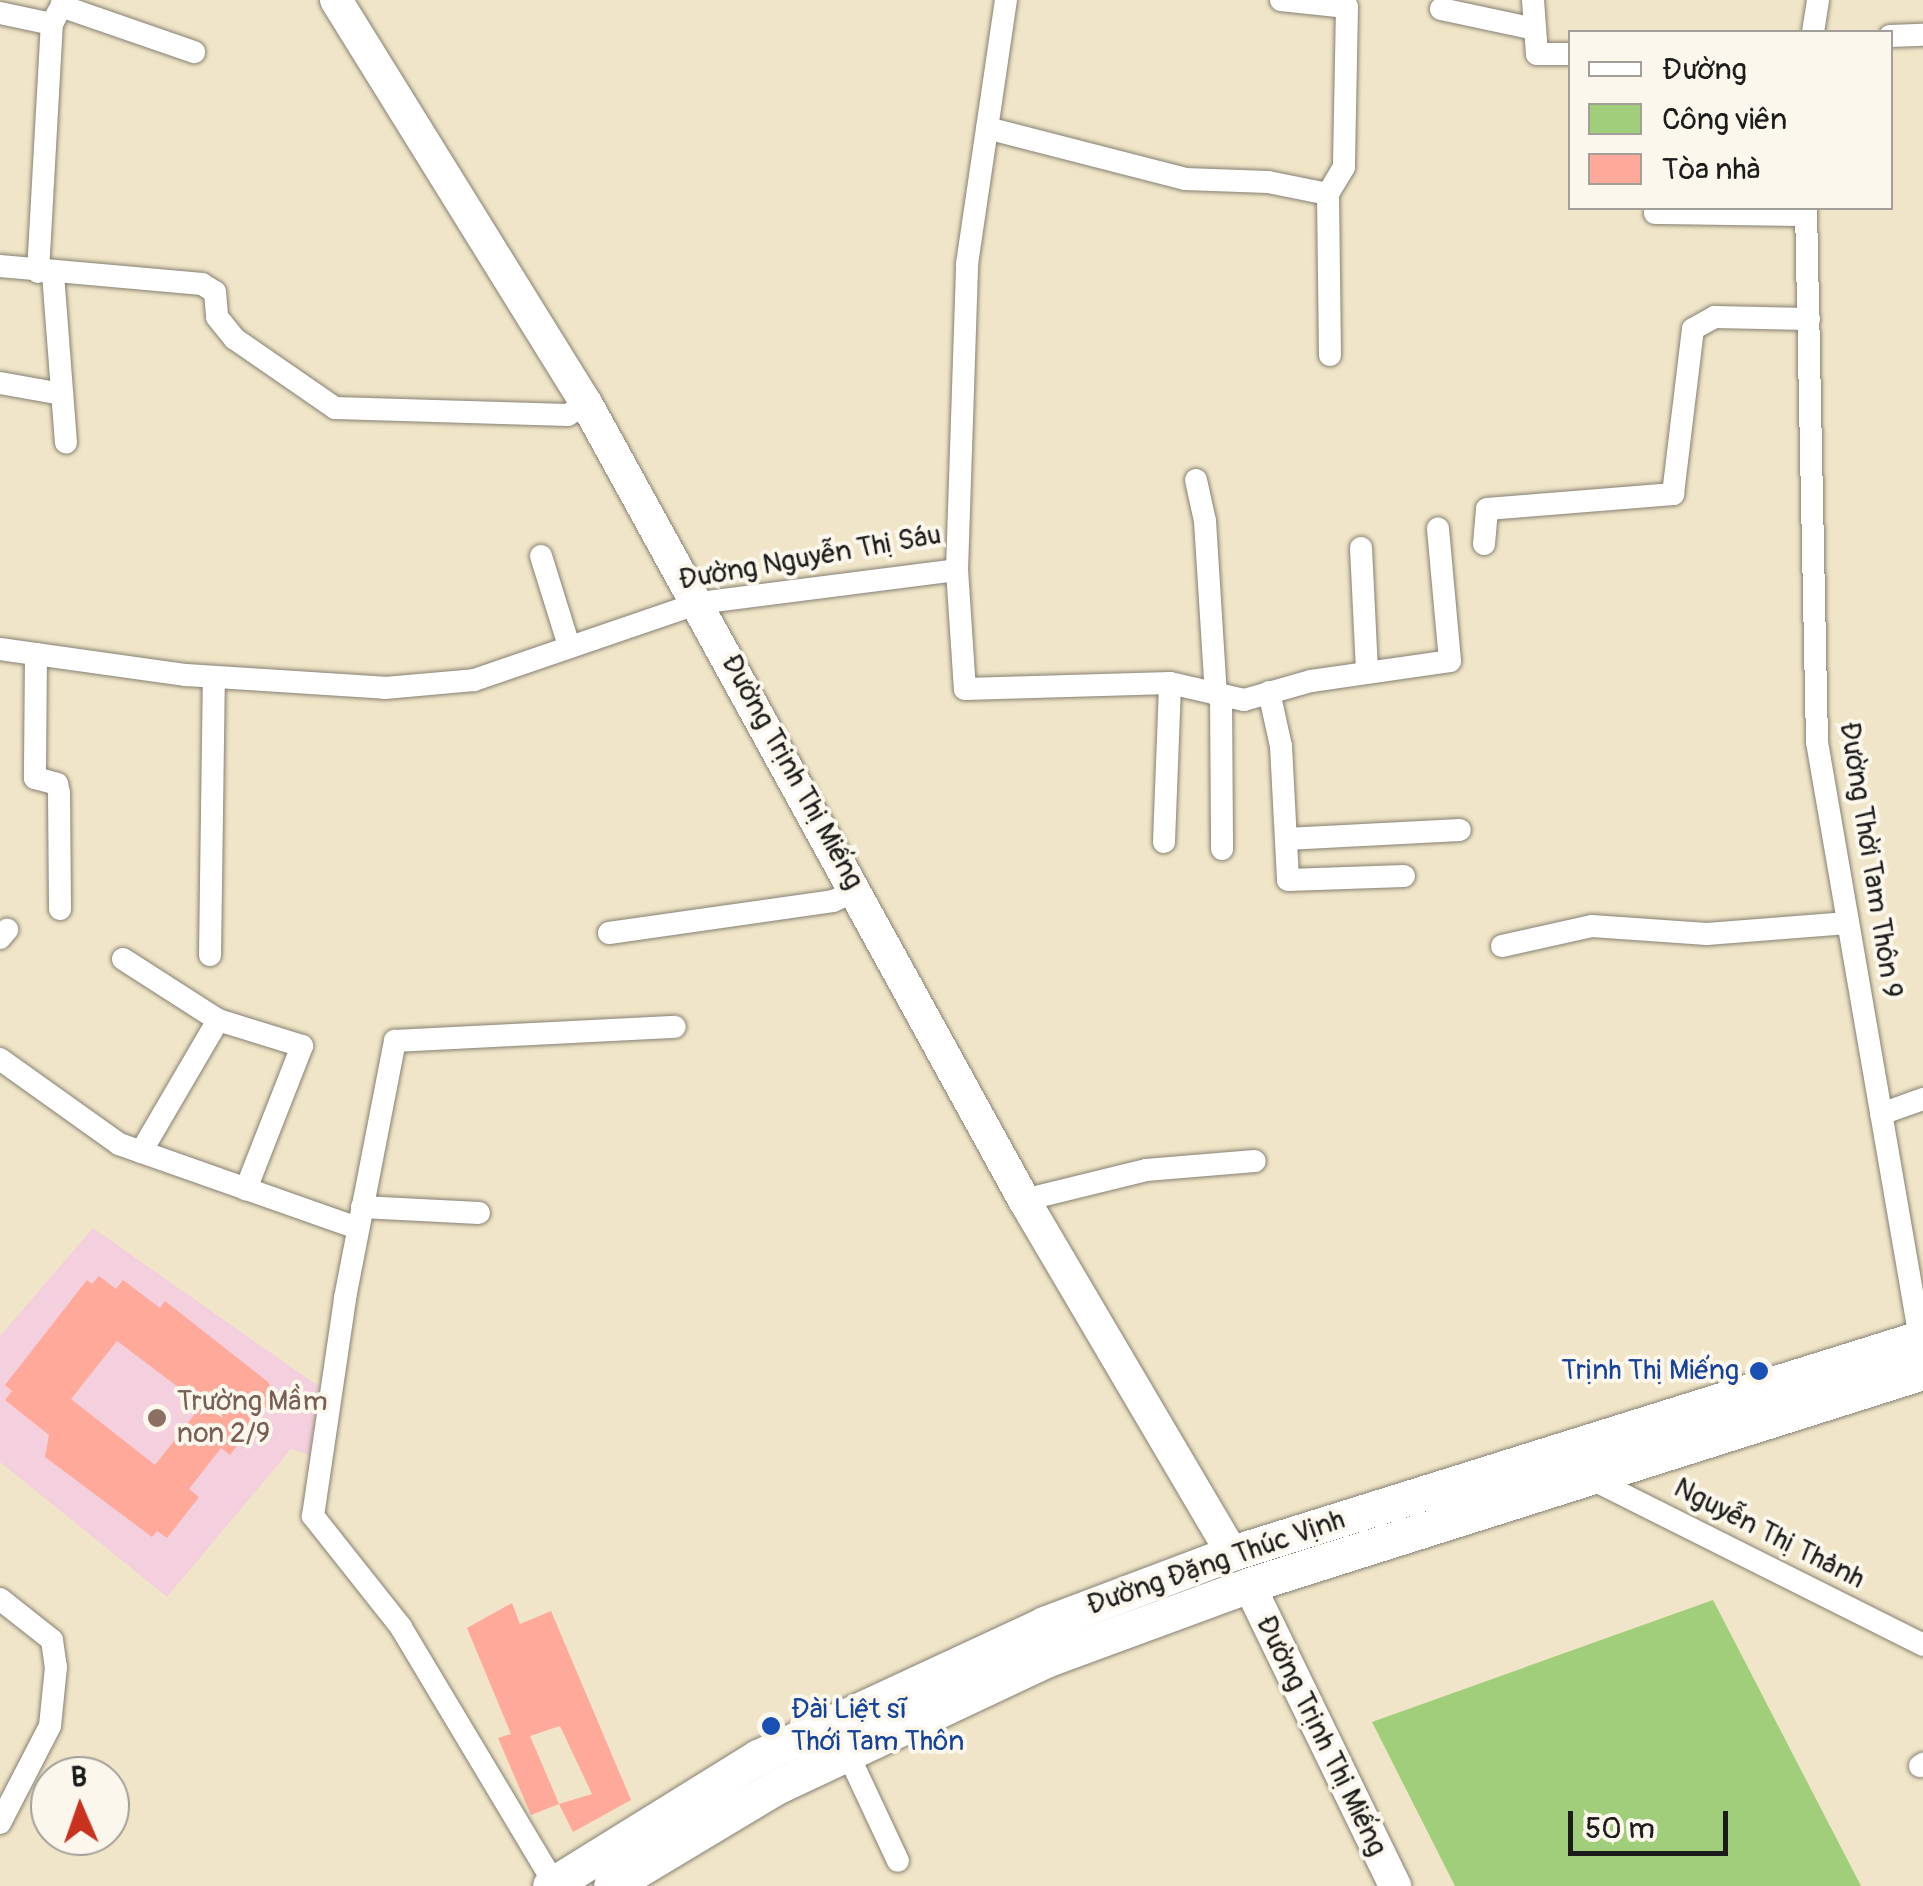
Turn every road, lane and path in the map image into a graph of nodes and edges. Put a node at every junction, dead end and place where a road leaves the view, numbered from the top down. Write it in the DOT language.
graph roads {
  1 [pos="336,0"];
  2 [pos="1006,0"];
  3 [pos="1281,0"];
  4 [pos="1533,0"];
  5 [pos="1818,0"];
  6 [pos="1347,4"];
  7 [pos="1441,9"];
  8 [pos="59,10"];
  9 [pos="0,13"];
  10 [pos="1535,28"];
  11 [pos="1813,30"];
  12 [pos="1923,35"];
  13 [pos="1893,36"];
  14 [pos="194,52"];
  15 [pos="1568,54"];
  16 [pos="987,128"];
  17 [pos="1328,194"];
  18 [pos="1806,211"];
  19 [pos="1655,213"];
  20 [pos="0,266"];
  21 [pos="45,273"];
  22 [pos="1809,319"];
  23 [pos="1330,355"];
  24 [pos="0,383"];
  25 [pos="62,394"];
  26 [pos="586,403"];
  27 [pos="66,442"];
  28 [pos="1196,480"];
  29 [pos="1438,529"];
  30 [pos="1484,544"];
  31 [pos="1361,548"];
  32 [pos="541,556"];
  33 [pos="957,570"];
  34 [pos="699,604"];
  35 [pos="569,646"];
  36 [pos="0,649"];
  37 [pos="36,654"];
  38 [pos="1367,671"];
  39 [pos="214,677"];
  40 [pos="1170,684"];
  41 [pos="1269,692"];
  42 [pos="1218,696"];
  43 [pos="1460,830"];
  44 [pos="1286,839"];
  45 [pos="1164,842"];
  46 [pos="1222,848"];
  47 [pos="1404,876"];
  48 [pos="858,890"];
  49 [pos="60,910"];
  50 [pos="1848,923"];
  51 [pos="609,933"];
  52 [pos="1502,946"];
  53 [pos="210,955"];
  54 [pos="123,959"];
  55 [pos="218,1020"];
  56 [pos="675,1027"];
  57 [pos="0,1059"];
  58 [pos="1923,1099"];
  59 [pos="1881,1114"];
  60 [pos="141,1152"];
  61 [pos="1256,1162"];
  62 [pos="246,1189"];
  63 [pos="1024,1200"];
  64 [pos="480,1214"];
  65 [pos="360,1217"];
  66 [pos="1922,1349"];
  67 [pos="1588,1476"];
  68 [pos="1232,1554"];
  69 [pos="1249,1585"];
  70 [pos="0,1599"];
  71 [pos="1923,1644"];
  72 [pos="846,1752"];
  73 [pos="0,1823"];
  74 [pos="898,1860"];
  75 [pos="552,1885"];
  76 [pos="610,1886"];
  77 [pos="1395,1886"];
  1 -- 26 [label="main road, Đường Trịnh Thị Miếng"];
  2 -- 16 [label="street, Đường Nguyễn Thị Sáu"];
  3 -- 6 [label="street"];
  4 -- 10 [label="street"];
  5 -- 11 [label="street"];
  6 -- 17 [label="street"];
  7 -- 10 [label="street"];
  8 -- 9 [label="street"];
  8 -- 14 [label="street"];
  8 -- 21 [label="street"];
  10 -- 15 [label="street"];
  12 -- 13 [label="street"];
  16 -- 17 [label="street"];
  16 -- 33 [label="street, Đường Nguyễn Thị Sáu"];
  17 -- 23 [label="street"];
  18 -- 19 [label="street"];
  18 -- 22 [label="street, Đường Thời Tam Thôn 9"];
  20 -- 21 [label="street"];
  21 -- 25 [label="street"];
  21 -- 26 [label="street"];
  22 -- 30 [label="street"];
  22 -- 50 [label="street, Đường Thời Tam Thôn 9"];
  24 -- 25 [label="street"];
  25 -- 27 [label="street"];
  26 -- 34 [label="main road, Đường Trịnh Thị Miếng"];
  28 -- 42 [label="street"];
  29 -- 38 [label="street"];
  31 -- 38 [label="street"];
  32 -- 35 [label="street"];
  33 -- 34 [label="street, Đường Nguyễn Thị Sáu"];
  33 -- 40 [label="street"];
  34 -- 35 [label="street, Đường Nguyễn Thị Sáu"];
  34 -- 48 [label="main road, Đường Trịnh Thị Miếng"];
  35 -- 39 [label="street, Đường Nguyễn Thị Sáu"];
  36 -- 37 [label="street, Đường Nguyễn Thị Sáu"];
  37 -- 39 [label="street, Đường Nguyễn Thị Sáu"];
  37 -- 49 [label="street"];
  38 -- 41 [label="street"];
  39 -- 53 [label="street"];
  40 -- 42 [label="street"];
  40 -- 45 [label="street"];
  41 -- 42 [label="street"];
  41 -- 44 [label="street"];
  42 -- 46 [label="street"];
  43 -- 44 [label="street"];
  44 -- 47 [label="street"];
  48 -- 51 [label="street"];
  48 -- 63 [label="main road, Đường Trịnh Thị Miếng"];
  50 -- 52 [label="street"];
  50 -- 59 [label="street, Đường Thời Tam Thôn 9"];
  54 -- 55 [label="street"];
  55 -- 60 [label="street"];
  55 -- 62 [label="street"];
  56 -- 65 [label="street"];
  57 -- 60 [label="street"];
  58 -- 59 [label="street"];
  59 -- 66 [label="street, Đường Thời Tam Thôn 9"];
  60 -- 62 [label="street"];
  61 -- 63 [label="street"];
  62 -- 65 [label="street"];
  63 -- 68 [label="main road, Đường Trịnh Thị Miếng"];
  64 -- 65 [label="street"];
  65 -- 75 [label="street"];
  66 -- 67 [label="main road, Đường Đặng Thúc Vịnh"];
  66 -- 68 [label="main road, Đường Đặng Thúc Vịnh"];
  67 -- 69 [label="main road, Đường Đặng Thúc Vịnh"];
  67 -- 71 [label="street, Nguyễn Thị Thảnh"];
  68 -- 69 [label="main road"];
  68 -- 75 [label="main road, Đường Đặng Thúc Vịnh"];
  69 -- 72 [label="main road, Đường Đặng Thúc Vịnh"];
  69 -- 77 [label="main road, Đường Trịnh Thị Miếng"];
  70 -- 73 [label="street"];
  72 -- 74 [label="street"];
  72 -- 76 [label="main road, Đường Đặng Thúc Vịnh"];
}
